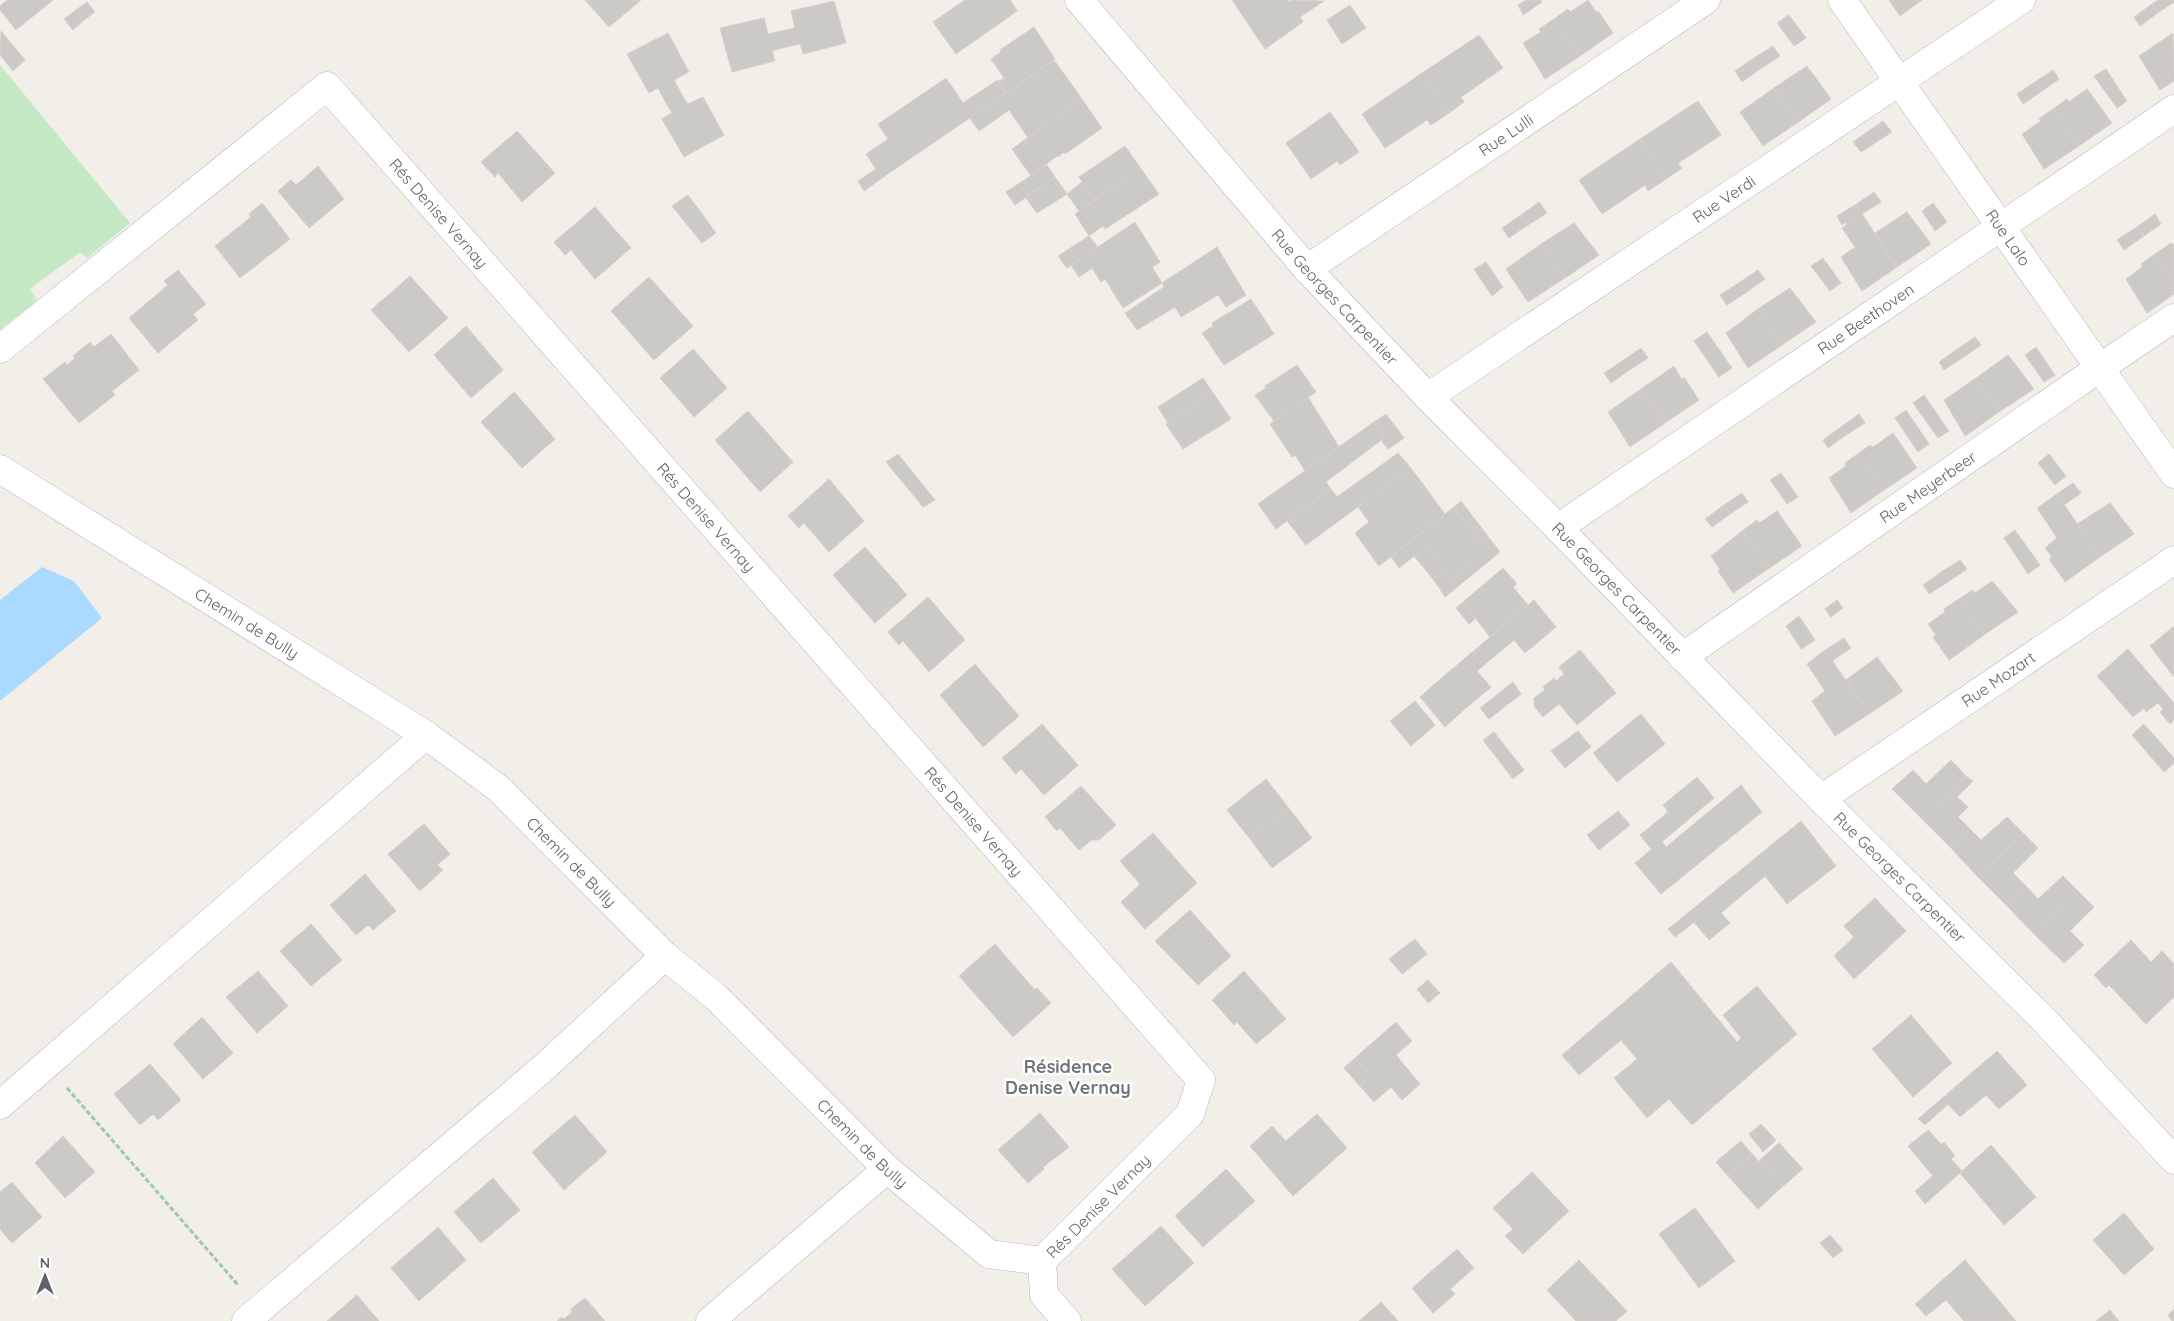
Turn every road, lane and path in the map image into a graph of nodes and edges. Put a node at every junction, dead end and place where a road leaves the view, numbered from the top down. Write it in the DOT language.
graph roads {
  1 [pos="1079,0"];
  2 [pos="1706,0"];
  3 [pos="1842,0"];
  4 [pos="2021,0"];
  5 [pos="1900,81"];
  6 [pos="2174,109"];
  7 [pos="2001,226"];
  8 [pos="1307,269"];
  9 [pos="2174,318"];
  10 [pos="0,349"];
  11 [pos="2098,368"];
  12 [pos="1428,397"];
  13 [pos="0,469"];
  14 [pos="2174,474"];
  15 [pos="1558,528"];
  16 [pos="2174,560"];
  17 [pos="1682,657"];
  18 [pos="426,735"];
  19 [pos="1821,799"];
  20 [pos="665,956"];
  21 [pos="47,1064"];
  22 [pos="0,1105"];
  23 [pos="2174,1160"];
  24 [pos="887,1169"];
  25 [pos="1042,1261"];
  26 [pos="252,1315"];
  27 [pos="710,1321"];
  28 [pos="1067,1321"];
  1 -- 8 [label="street, Rue Georges Carpentier"];
  2 -- 8 [label="street, Rue Lulli"];
  3 -- 5 [label="street, Rue Lalo"];
  4 -- 5 [label="street, Rue Verdi"];
  5 -- 7 [label="street, Rue Lalo"];
  5 -- 12 [label="street, Rue Verdi"];
  6 -- 7 [label="street, Rue Beethoven"];
  7 -- 11 [label="street, Rue Lalo"];
  7 -- 15 [label="street, Rue Beethoven"];
  8 -- 12 [label="street, Rue Georges Carpentier"];
  9 -- 11 [label="street, Rue Meyerbeer"];
  10 -- 25 [label="street, Rés Denise Vernay"];
  11 -- 14 [label="street, Rue Lalo"];
  11 -- 17 [label="street, Rue Meyerbeer"];
  12 -- 15 [label="street, Rue Georges Carpentier"];
  13 -- 18 [label="street, Chemin de Bully"];
  15 -- 17 [label="street, Rue Georges Carpentier"];
  16 -- 19 [label="street, Rue Mozart"];
  17 -- 19 [label="street, Rue Georges Carpentier"];
  18 -- 20 [label="street, Chemin de Bully"];
  18 -- 21 [label="street"];
  19 -- 23 [label="street, Rue Georges Carpentier"];
  20 -- 24 [label="street, Chemin de Bully"];
  20 -- 26 [label="street"];
  21 -- 22 [label="street"];
  21 -- 26 [label="path"];
  24 -- 25 [label="street, Chemin de Bully"];
  24 -- 27 [label="street"];
  25 -- 28 [label="street"];
}
